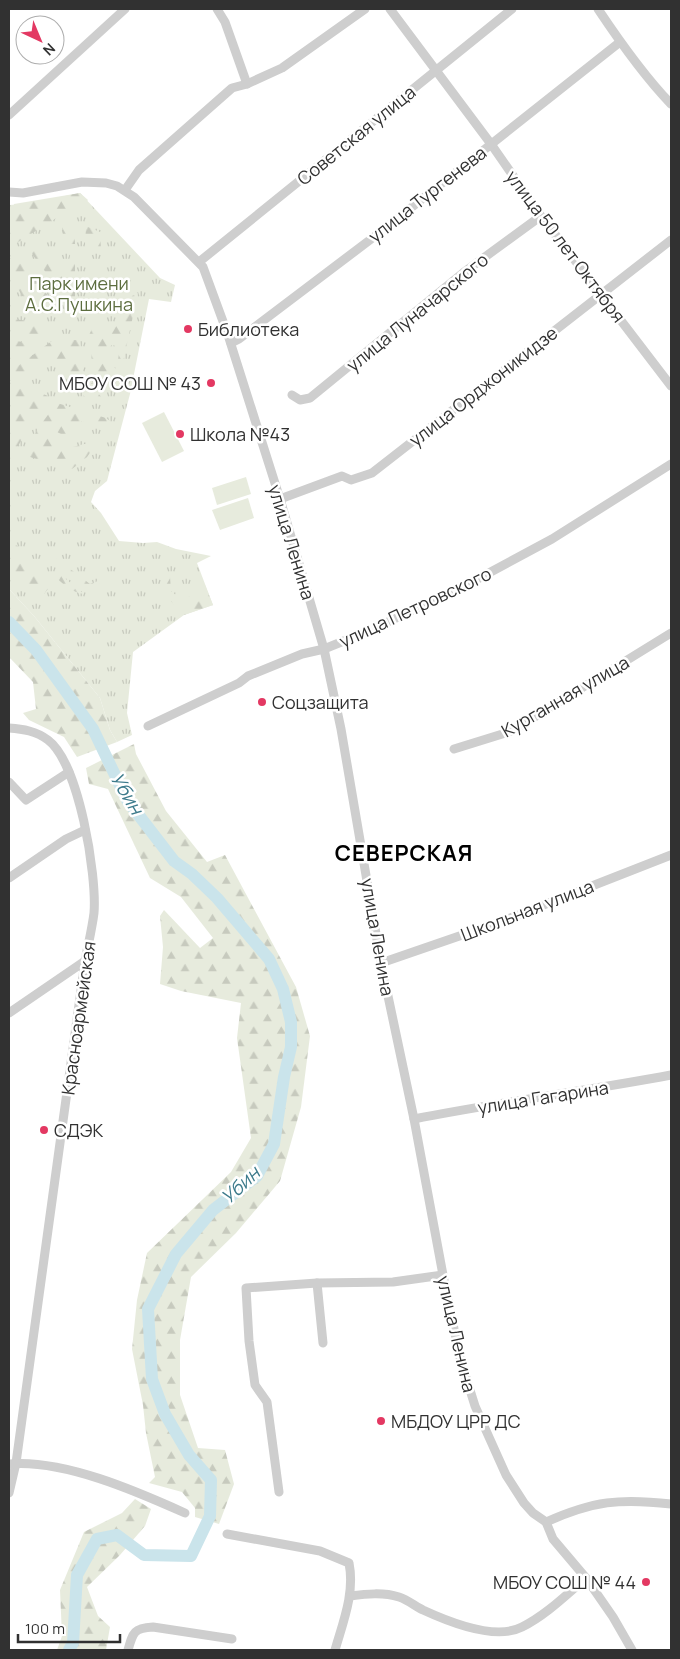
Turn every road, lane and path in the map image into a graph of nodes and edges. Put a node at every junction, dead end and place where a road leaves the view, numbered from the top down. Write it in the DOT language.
graph roads {
  1 [pos="125,9"];
  2 [pos="218,9"];
  3 [pos="365,9"];
  4 [pos="390,9"];
  5 [pos="512,9"];
  6 [pos="598,9"];
  7 [pos="620,42"];
  8 [pos="435,71"];
  9 [pos="247,84"];
  10 [pos="671,104"];
  11 [pos="9,115"];
  12 [pos="491,144"];
  13 [pos="125,190"];
  14 [pos="9,192"];
  15 [pos="542,216"];
  16 [pos="671,240"];
  17 [pos="199,262"];
  18 [pos="600,294"];
  19 [pos="231,343"];
  20 [pos="671,386"];
  21 [pos="292,395"];
  22 [pos="671,464"];
  23 [pos="280,499"];
  24 [pos="671,633"];
  25 [pos="324,649"];
  26 [pos="148,726"];
  27 [pos="9,728"];
  28 [pos="454,749"];
  29 [pos="69,772"];
  30 [pos="9,782"];
  31 [pos="85,830"];
  32 [pos="671,855"];
  33 [pos="9,878"];
  34 [pos="85,961"];
  35 [pos="381,963"];
  36 [pos="9,1013"];
  37 [pos="671,1075"];
  38 [pos="414,1119"];
  39 [pos="443,1275"];
  40 [pos="317,1283"];
  41 [pos="324,1344"];
  42 [pos="12,1464"];
  43 [pos="279,1492"];
  44 [pos="9,1493"];
  45 [pos="671,1504"];
  46 [pos="185,1513"];
  47 [pos="546,1522"];
  48 [pos="227,1534"];
  49 [pos="586,1578"];
  50 [pos="350,1596"];
  51 [pos="232,1639"];
  52 [pos="128,1650"];
  53 [pos="336,1650"];
  54 [pos="632,1650"];
  1 -- 11 [label="street"];
  2 -- 9 [label="street"];
  3 -- 9 [label="street"];
  4 -- 8 [label="street, улица 50 лет Октября"];
  5 -- 8 [label="street, Советская улица"];
  6 -- 7 [label="street"];
  7 -- 10 [label="street"];
  7 -- 12 [label="street, улица Тургенева"];
  8 -- 12 [label="street, улица 50 лет Октября"];
  8 -- 17 [label="street, Советская улица"];
  9 -- 13 [label="street"];
  12 -- 15 [label="street, улица 50 лет Октября"];
  12 -- 19 [label="street, улица Тургенева"];
  13 -- 14 [label="street, улица Ленина"];
  13 -- 17 [label="street, улица Ленина"];
  15 -- 18 [label="street, улица 50 лет Октября"];
  15 -- 21 [label="street, улица Луначарского"];
  16 -- 18 [label="street, улица Орджоникидзе"];
  17 -- 19 [label="street, улица Ленина"];
  18 -- 20 [label="street, улица 50 лет Октября"];
  18 -- 23 [label="street, улица Орджоникидзе"];
  19 -- 23 [label="street, улица Ленина"];
  22 -- 25 [label="street, улица Петровского"];
  23 -- 25 [label="street, улица Ленина"];
  24 -- 28 [label="street, Курганная улица"];
  25 -- 26 [label="street, улица Петровского"];
  25 -- 35 [label="street, улица Ленина"];
  27 -- 29 [label="street, Красноармейская"];
  29 -- 30 [label="street"];
  29 -- 31 [label="street, Красноармейская"];
  31 -- 33 [label="street"];
  31 -- 34 [label="street, Красноармейская"];
  32 -- 35 [label="street, Школьная улица"];
  34 -- 36 [label="street"];
  34 -- 42 [label="street, Красноармейская"];
  35 -- 38 [label="street, улица Ленина"];
  37 -- 38 [label="street, улица Гагарина"];
  38 -- 39 [label="street, улица Ленина"];
  39 -- 40 [label="street"];
  39 -- 47 [label="street, улица Ленина"];
  40 -- 41 [label="street"];
  40 -- 43 [label="street"];
  42 -- 44 [label="street, Красноармейская"];
  42 -- 46 [label="street"];
  45 -- 47 [label="street"];
  47 -- 49 [label="street, улица Ленина"];
  48 -- 50 [label="street"];
  49 -- 50 [label="street"];
  49 -- 54 [label="street, улица Ленина"];
  50 -- 53 [label="street"];
  51 -- 52 [label="street"];
}
